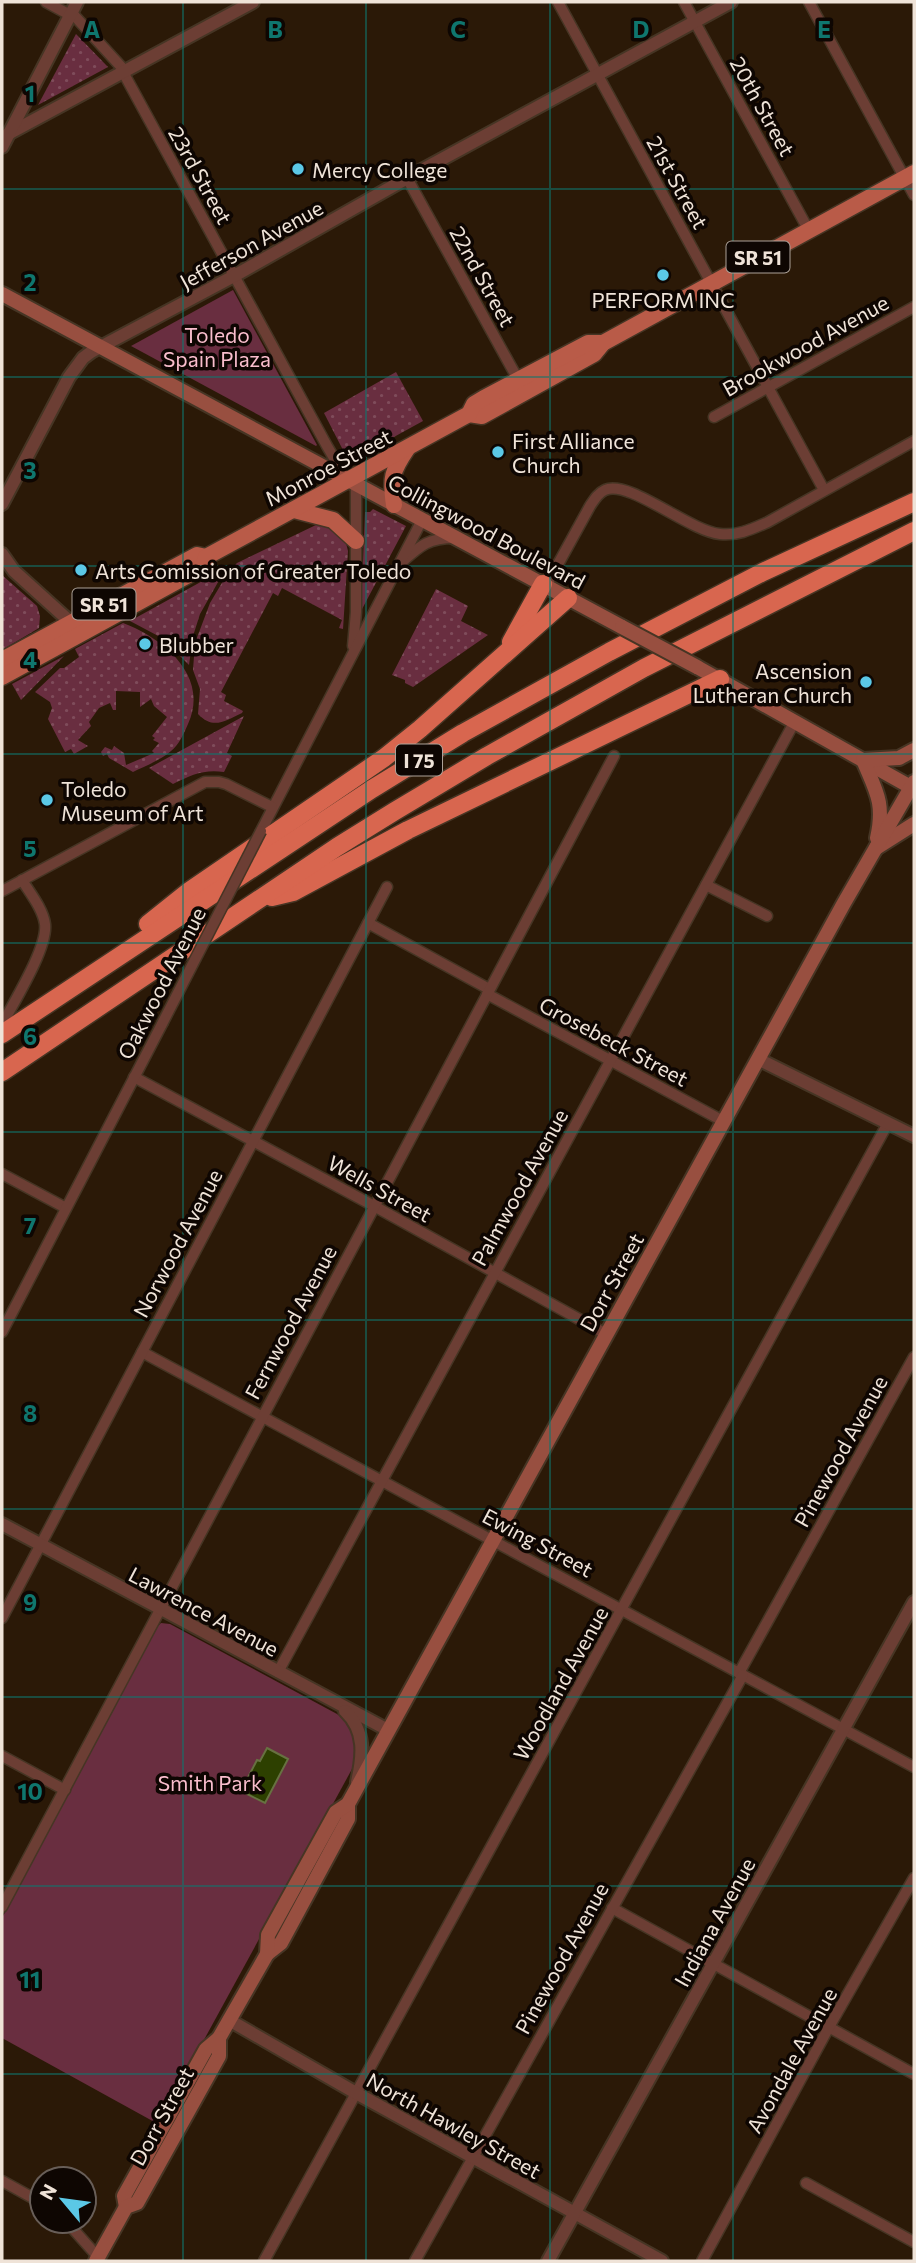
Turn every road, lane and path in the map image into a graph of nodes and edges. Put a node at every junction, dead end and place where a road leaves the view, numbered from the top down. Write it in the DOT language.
graph roads {
  1 [pos="46,2"];
  2 [pos="253,2"];
  3 [pos="558,2"];
  4 [pos="684,2"];
  5 [pos="731,2"];
  6 [pos="809,2"];
  7 [pos="73,10"];
  8 [pos="695,21"];
  9 [pos="124,72"];
  10 [pos="598,74"];
  11 [pos="8,134"];
  12 [pos="2,146"];
  13 [pos="909,175"];
  14 [pos="407,178"];
  15 [pos="914,195"];
  16 [pos="808,229"];
  17 [pos="234,276"];
  18 [pos="711,282"];
  19 [pos="2,295"];
  20 [pos="914,307"];
  21 [pos="101,346"];
  22 [pos="522,386"];
  23 [pos="768,386"];
  24 [pos="714,416"];
  25 [pos="914,442"];
  26 [pos="407,448"];
  27 [pos="352,483"];
  28 [pos="824,490"];
  29 [pos="914,499"];
  30 [pos="2,504"];
  31 [pos="394,505"];
  32 [pos="293,510"];
  33 [pos="422,520"];
  34 [pos="914,531"];
  35 [pos="914,537"];
  36 [pos="456,538"];
  37 [pos="356,541"];
  38 [pos="876,551"];
  39 [pos="2,554"];
  40 [pos="398,566"];
  41 [pos="544,585"];
  42 [pos="568,598"];
  43 [pos="76,628"];
  44 [pos="353,650"];
  45 [pos="505,653"];
  46 [pos="2,660"];
  47 [pos="2,677"];
  48 [pos="720,679"];
  49 [pos="795,721"];
  50 [pos="914,750"];
  51 [pos="614,756"];
  52 [pos="863,760"];
  53 [pos="913,786"];
  54 [pos="272,807"];
  55 [pos="914,824"];
  56 [pos="875,848"];
  57 [pos="22,880"];
  58 [pos="706,885"];
  59 [pos="387,887"];
  60 [pos="2,891"];
  61 [pos="261,900"];
  62 [pos="767,916"];
  63 [pos="368,923"];
  64 [pos="64,991"];
  65 [pos="488,992"];
  66 [pos="2,1025"];
  67 [pos="2,1034"];
  68 [pos="758,1059"];
  69 [pos="611,1060"];
  70 [pos="2,1072"];
  71 [pos="134,1077"];
  72 [pos="723,1121"];
  73 [pos="888,1123"];
  74 [pos="914,1136"];
  75 [pos="253,1141"];
  76 [pos="2,1174"];
  77 [pos="374,1206"];
  78 [pos="66,1208"];
  79 [pos="495,1273"];
  80 [pos="2,1332"];
  81 [pos="606,1334"];
  82 [pos="142,1352"];
  83 [pos="914,1357"];
  84 [pos="262,1415"];
  85 [pos="382,1479"];
  86 [pos="2,1524"];
  87 [pos="493,1540"];
  88 [pos="41,1545"];
  89 [pos="914,1602"];
  90 [pos="160,1609"];
  91 [pos="622,1610"];
  92 [pos="2,1618"];
  93 [pos="278,1672"];
  94 [pos="741,1674"];
  95 [pos="337,1704"];
  96 [pos="388,1730"];
  97 [pos="843,1730"];
  98 [pos="2,1756"];
  99 [pos="914,1768"];
  100 [pos="65,1790"];
  101 [pos="351,1798"];
  102 [pos="914,1878"];
  103 [pos="2,1907"];
  104 [pos="612,1908"];
  105 [pos="713,1963"];
  106 [pos="229,2020"];
  107 [pos="829,2027"];
  108 [pos="914,2074"];
  109 [pos="356,2093"];
  110 [pos="472,2157"];
  111 [pos="2,2181"];
  112 [pos="806,2183"];
  113 [pos="28,2195"];
  114 [pos="575,2213"];
  115 [pos="77,2235"];
  116 [pos="914,2242"];
  117 [pos="97,2259"];
  118 [pos="264,2261"];
  119 [pos="415,2261"];
  120 [pos="548,2261"];
  121 [pos="662,2261"];
  122 [pos="702,2261"];
  1 -- 7 [label="street, 23rd Street"];
  2 -- 9 [label="street"];
  3 -- 10 [label="street, 21st Street"];
  4 -- 8 [label="street, 20th Street"];
  5 -- 8 [label="street, Jefferson Avenue"];
  6 -- 13 [label="street"];
  7 -- 9 [label="street, 23rd Street"];
  7 -- 11 [label="street"];
  8 -- 10 [label="street, Jefferson Avenue"];
  8 -- 16 [label="street, 20th Street"];
  9 -- 11 [label="street"];
  9 -- 17 [label="street, 23rd Street"];
  10 -- 14 [label="street, Jefferson Avenue"];
  10 -- 18 [label="street, 21st Street"];
  11 -- 12 [label="street"];
  13 -- 15 [label="street"];
  13 -- 16 [label="main road, Monroe Street / SR 51"];
  14 -- 17 [label="street, Jefferson Avenue"];
  14 -- 22 [label="street, 22nd Street"];
  16 -- 18 [label="main road, Monroe Street / SR 51"];
  17 -- 21 [label="street, Jefferson Avenue"];
  17 -- 27 [label="street, 23rd Street"];
  18 -- 22 [label="main road, Monroe Street / SR 51"];
  18 -- 23 [label="street, 21st Street"];
  19 -- 21 [label="main road, Collingwood Boulevard"];
  20 -- 23 [label="street, Brookwood Avenue"];
  21 -- 27 [label="main road, Collingwood Boulevard"];
  21 -- 30 [label="street, Jefferson Avenue"];
  22 -- 26 [label="main road, Monroe Street / SR 51"];
  23 -- 24 [label="street, Brookwood Avenue"];
  23 -- 28 [label="street, 21st Street"];
  25 -- 28 [label="street"];
  26 -- 27 [label="main road, Monroe Street / SR 51"];
  26 -- 31 [label="main road"];
  27 -- 31 [label="main road, Collingwood Boulevard"];
  27 -- 32 [label="main road, Monroe Street / SR 51"];
  27 -- 37 [label="street, Oakwood Avenue"];
  28 -- 41 [label="street"];
  29 -- 64 [label="highway, I 75"];
  31 -- 33 [label="main road, Collingwood Boulevard"];
  32 -- 37 [label="main road"];
  32 -- 43 [label="main road, Monroe Street / SR 51"];
  33 -- 36 [label="main road, Collingwood Boulevard"];
  33 -- 40 [label="street, Oakwood Avenue"];
  34 -- 38 [label="highway, I 75"];
  35 -- 38 [label="highway"];
  36 -- 40 [label="street, Oakwood Avenue"];
  36 -- 41 [label="main road, Collingwood Boulevard"];
  37 -- 44 [label="street, Oakwood Avenue"];
  38 -- 61 [label="highway, I 75"];
  39 -- 43 [label="street"];
  40 -- 44 [label="street, Oakwood Avenue"];
  41 -- 42 [label="main road, Collingwood Boulevard"];
  41 -- 45 [label="highway"];
  42 -- 45 [label="highway"];
  42 -- 48 [label="main road, Collingwood Boulevard, bridge"];
  43 -- 46 [label="main road, Monroe Street / SR 51"];
  43 -- 47 [label="main road, Monroe Street / SR 51"];
  44 -- 54 [label="street, Oakwood Avenue"];
  45 -- 64 [label="highway"];
  48 -- 49 [label="main road, Collingwood Boulevard"];
  48 -- 61 [label="highway"];
  49 -- 52 [label="main road, Collingwood Boulevard"];
  49 -- 58 [label="street, Palmwood Avenue"];
  50 -- 52 [label="main road"];
  51 -- 65 [label="street, Fernwood Avenue"];
  52 -- 53 [label="main road, Collingwood Boulevard"];
  52 -- 56 [label="main road"];
  53 -- 56 [label="main road, Dorr Street"];
  54 -- 57 [label="street"];
  54 -- 71 [label="street, Oakwood Avenue, bridge"];
  55 -- 56 [label="main road"];
  56 -- 68 [label="main road, Dorr Street"];
  57 -- 60 [label="street"];
  57 -- 66 [label="street"];
  58 -- 62 [label="street"];
  58 -- 69 [label="street, Palmwood Avenue"];
  59 -- 63 [label="street, Norwood Avenue"];
  61 -- 70 [label="highway, I 75"];
  63 -- 65 [label="street, Grosebeck Street"];
  63 -- 75 [label="street, Norwood Avenue"];
  64 -- 67 [label="highway, I 75"];
  65 -- 69 [label="street, Grosebeck Street"];
  65 -- 77 [label="street, Fernwood Avenue"];
  68 -- 72 [label="main road, Dorr Street"];
  68 -- 73 [label="street"];
  69 -- 72 [label="street, Grosebeck Street"];
  69 -- 79 [label="street, Palmwood Avenue"];
  71 -- 75 [label="street, Wells Street"];
  71 -- 78 [label="street, Oakwood Avenue"];
  72 -- 81 [label="main road, Dorr Street"];
  73 -- 74 [label="street"];
  73 -- 91 [label="street, Woodland Avenue"];
  75 -- 77 [label="street, Wells Street"];
  75 -- 82 [label="street, Norwood Avenue"];
  76 -- 78 [label="street"];
  77 -- 79 [label="street, Wells Street"];
  77 -- 84 [label="street, Fernwood Avenue"];
  78 -- 80 [label="street, Oakwood Avenue"];
  79 -- 81 [label="street, Wells Street"];
  79 -- 85 [label="street, Palmwood Avenue"];
  81 -- 87 [label="main road, Dorr Street"];
  82 -- 84 [label="street, Ewing Street"];
  82 -- 88 [label="street, Norwood Avenue"];
  83 -- 94 [label="street, Pinewood Avenue"];
  84 -- 85 [label="street, Ewing Street"];
  84 -- 90 [label="street, Fernwood Avenue"];
  85 -- 87 [label="street, Ewing Street"];
  85 -- 93 [label="street, Palmwood Avenue"];
  86 -- 88 [label="street, Lawrence Avenue"];
  87 -- 91 [label="street, Ewing Street"];
  87 -- 96 [label="main road, Dorr Street"];
  88 -- 90 [label="street, Lawrence Avenue"];
  88 -- 92 [label="street, Norwood Avenue"];
  89 -- 97 [label="street, Indiana Avenue"];
  90 -- 93 [label="street, Lawrence Avenue"];
  90 -- 100 [label="street, Fernwood Avenue"];
  91 -- 94 [label="street, Ewing Street"];
  91 -- 109 [label="street, Woodland Avenue"];
  93 -- 95 [label="street, Lawrence Avenue"];
  94 -- 97 [label="street, Ewing Street"];
  94 -- 104 [label="street, Pinewood Avenue"];
  95 -- 96 [label="street, Lawrence Avenue"];
  95 -- 101 [label="street"];
  96 -- 101 [label="main road, Dorr Street"];
  97 -- 99 [label="street, Ewing Street"];
  97 -- 105 [label="street, Indiana Avenue"];
  98 -- 100 [label="street"];
  100 -- 103 [label="street, Fernwood Avenue"];
  101 -- 106 [label="main road, Dorr Street"];
  102 -- 107 [label="street, Avondale Avenue"];
  104 -- 105 [label="street"];
  104 -- 110 [label="street, Pinewood Avenue"];
  105 -- 107 [label="street"];
  105 -- 114 [label="street, Indiana Avenue"];
  106 -- 109 [label="street, North Hawley Street"];
  106 -- 117 [label="main road, Dorr Street"];
  107 -- 108 [label="street"];
  107 -- 122 [label="street, Avondale Avenue"];
  109 -- 110 [label="street, North Hawley Street"];
  109 -- 118 [label="street, Woodland Avenue"];
  110 -- 114 [label="street, North Hawley Street"];
  110 -- 119 [label="street, Pinewood Avenue"];
  111 -- 113 [label="street"];
  112 -- 116 [label="street"];
  114 -- 120 [label="street, Indiana Avenue"];
  114 -- 121 [label="street, North Hawley Street"];
  115 -- 117 [label="street"];
}
